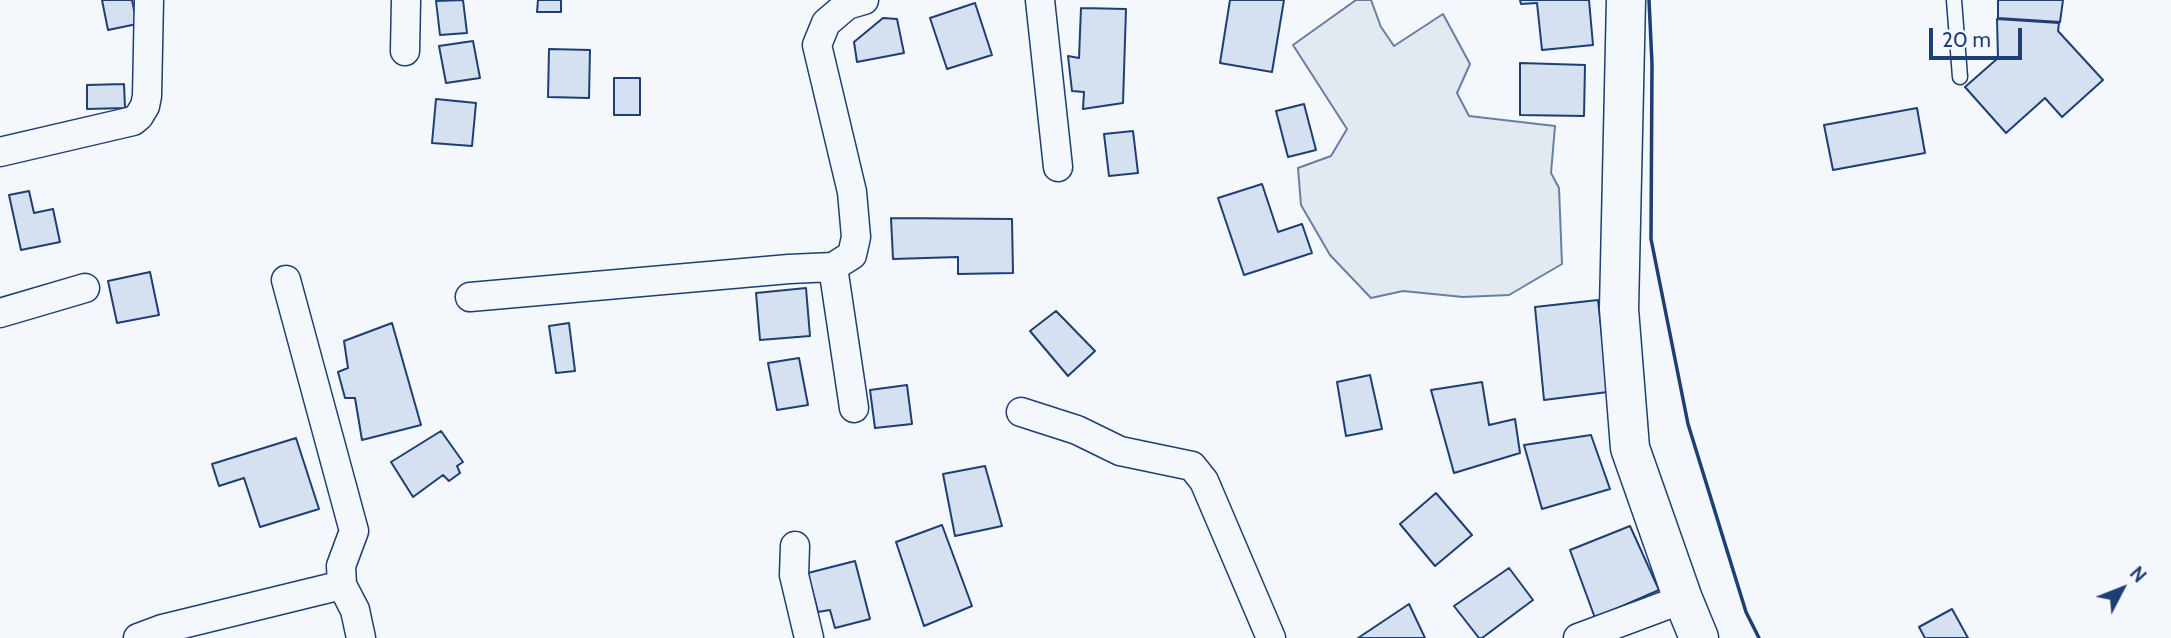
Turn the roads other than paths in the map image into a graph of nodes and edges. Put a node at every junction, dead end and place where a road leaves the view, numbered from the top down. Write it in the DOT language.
graph roads {
  1 [pos="149,0"];
  2 [pos="406,0"];
  3 [pos="864,0"];
  4 [pos="1040,0"];
  5 [pos="1626,0"];
  6 [pos="1954,0"];
  7 [pos="405,51"];
  8 [pos="1960,77"];
  9 [pos="0,152"];
  10 [pos="1058,167"];
  11 [pos="834,267"];
  12 [pos="286,280"];
  13 [pos="85,288"];
  14 [pos="470,297"];
  15 [pos="0,313"];
  16 [pos="854,408"];
  17 [pos="1021,412"];
  18 [pos="794,546"];
  19 [pos="342,585"];
  20 [pos="1683,599"];
  21 [pos="155,635"];
  22 [pos="361,638"];
  23 [pos="809,638"];
  24 [pos="1271,638"];
  25 [pos="1578,638"];
  26 [pos="1699,638"];
  1 -- 9 [label="street"];
  2 -- 7 [label="street"];
  3 -- 11 [label="street"];
  4 -- 10 [label="street"];
  5 -- 20 [label="main road"];
  6 -- 8 [label="lane"];
  11 -- 14 [label="street"];
  11 -- 16 [label="street"];
  12 -- 19 [label="street"];
  13 -- 15 [label="street"];
  17 -- 24 [label="street"];
  18 -- 23 [label="street"];
  19 -- 21 [label="street"];
  19 -- 22 [label="street"];
  20 -- 25 [label="street"];
  20 -- 26 [label="main road"];
}
